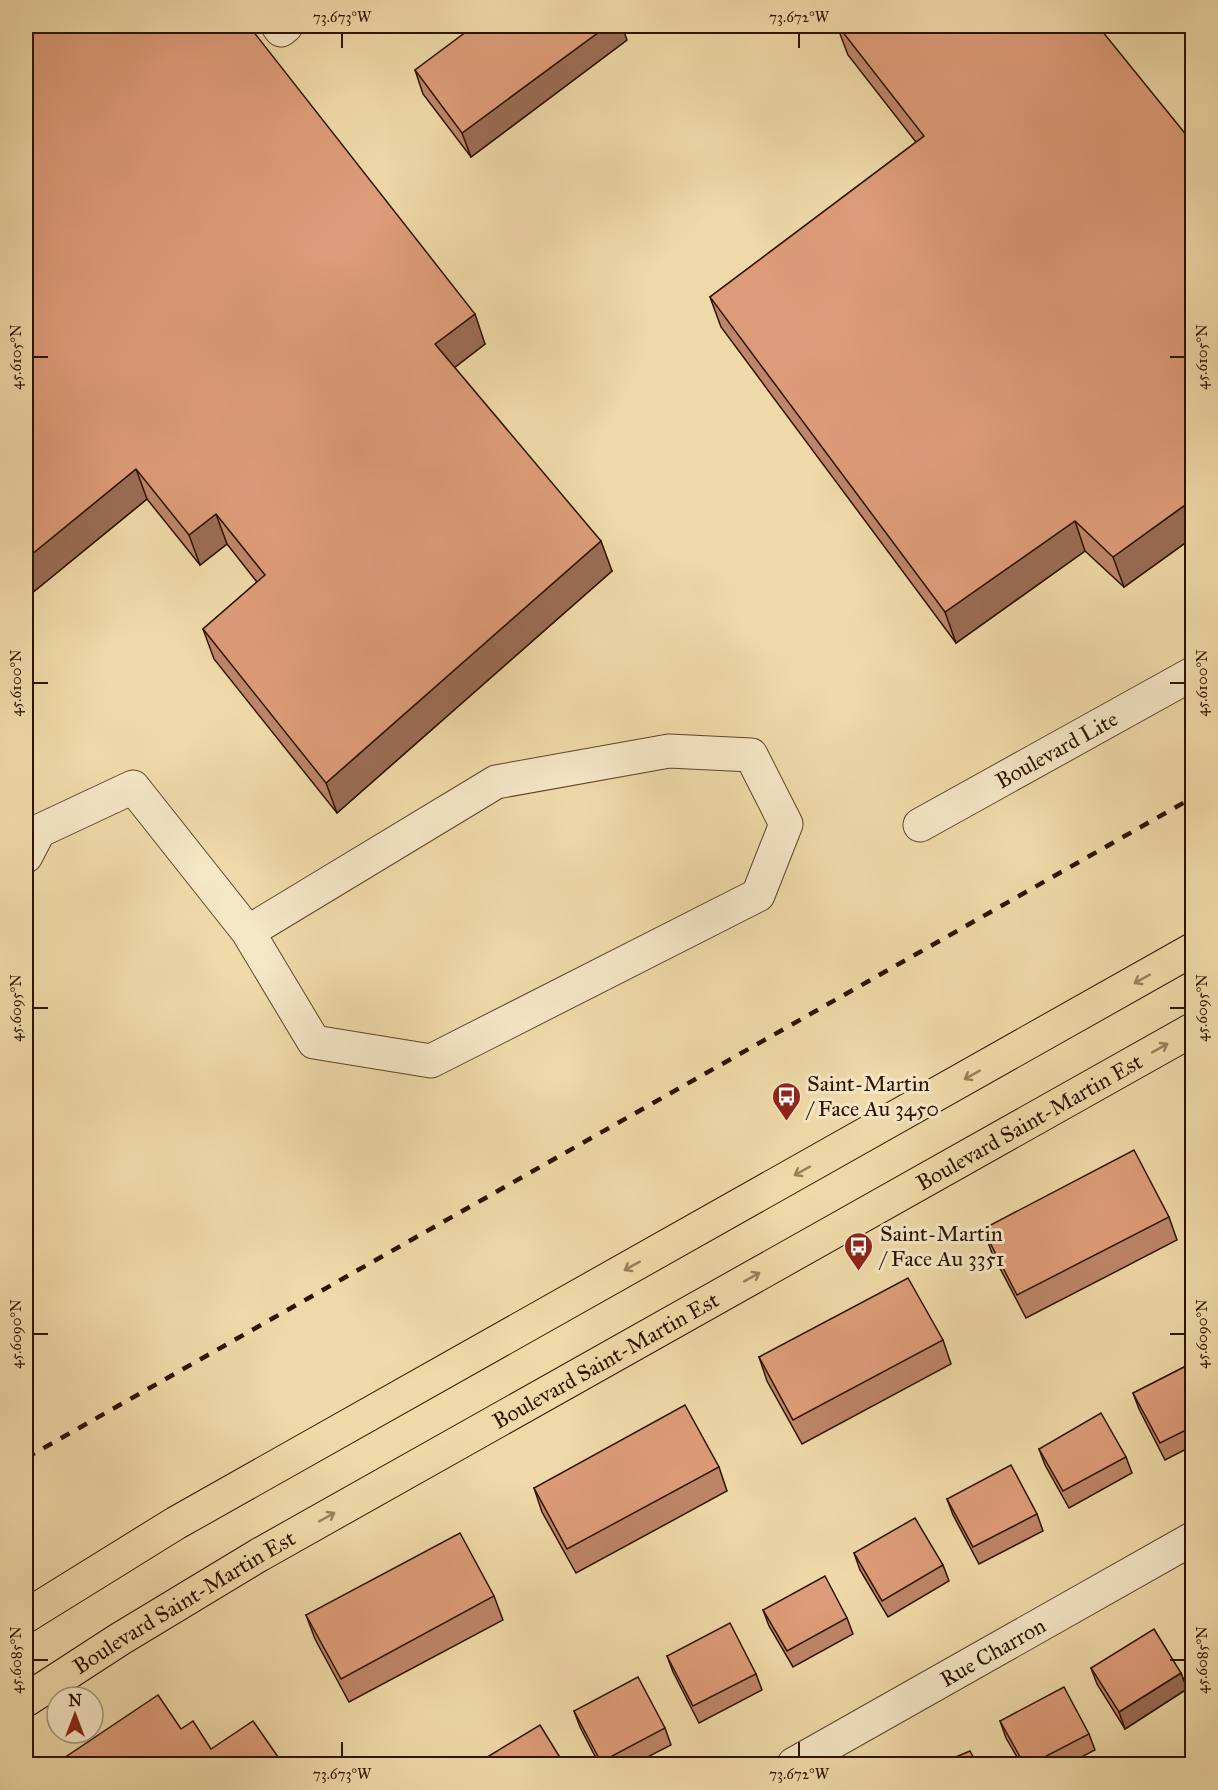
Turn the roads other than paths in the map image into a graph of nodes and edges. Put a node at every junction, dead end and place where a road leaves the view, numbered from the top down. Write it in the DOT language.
graph roads {
  1 [pos="278,26"];
  2 [pos="286,26"];
  3 [pos="1192,674"];
  4 [pos="920,825"];
  5 [pos="26,856"];
  6 [pos="248,932"];
  7 [pos="1192,950"];
  8 [pos="1192,1030"];
  9 [pos="1192,1539"];
  10 [pos="26,1616"];
  11 [pos="26,1700"];
  12 [pos="794,1764"];
  1 -- 2 [label="street"];
  3 -- 4 [label="street, Boulevard Lite"];
  5 -- 6 [label="street"];
  6 -- 6 [label="street"];
  7 -- 10 [label="main road, one-way"];
  11 -- 8 [label="main road, Boulevard Saint-Martin Est, one-way"];
  9 -- 12 [label="street, Rue Charron"];
}
